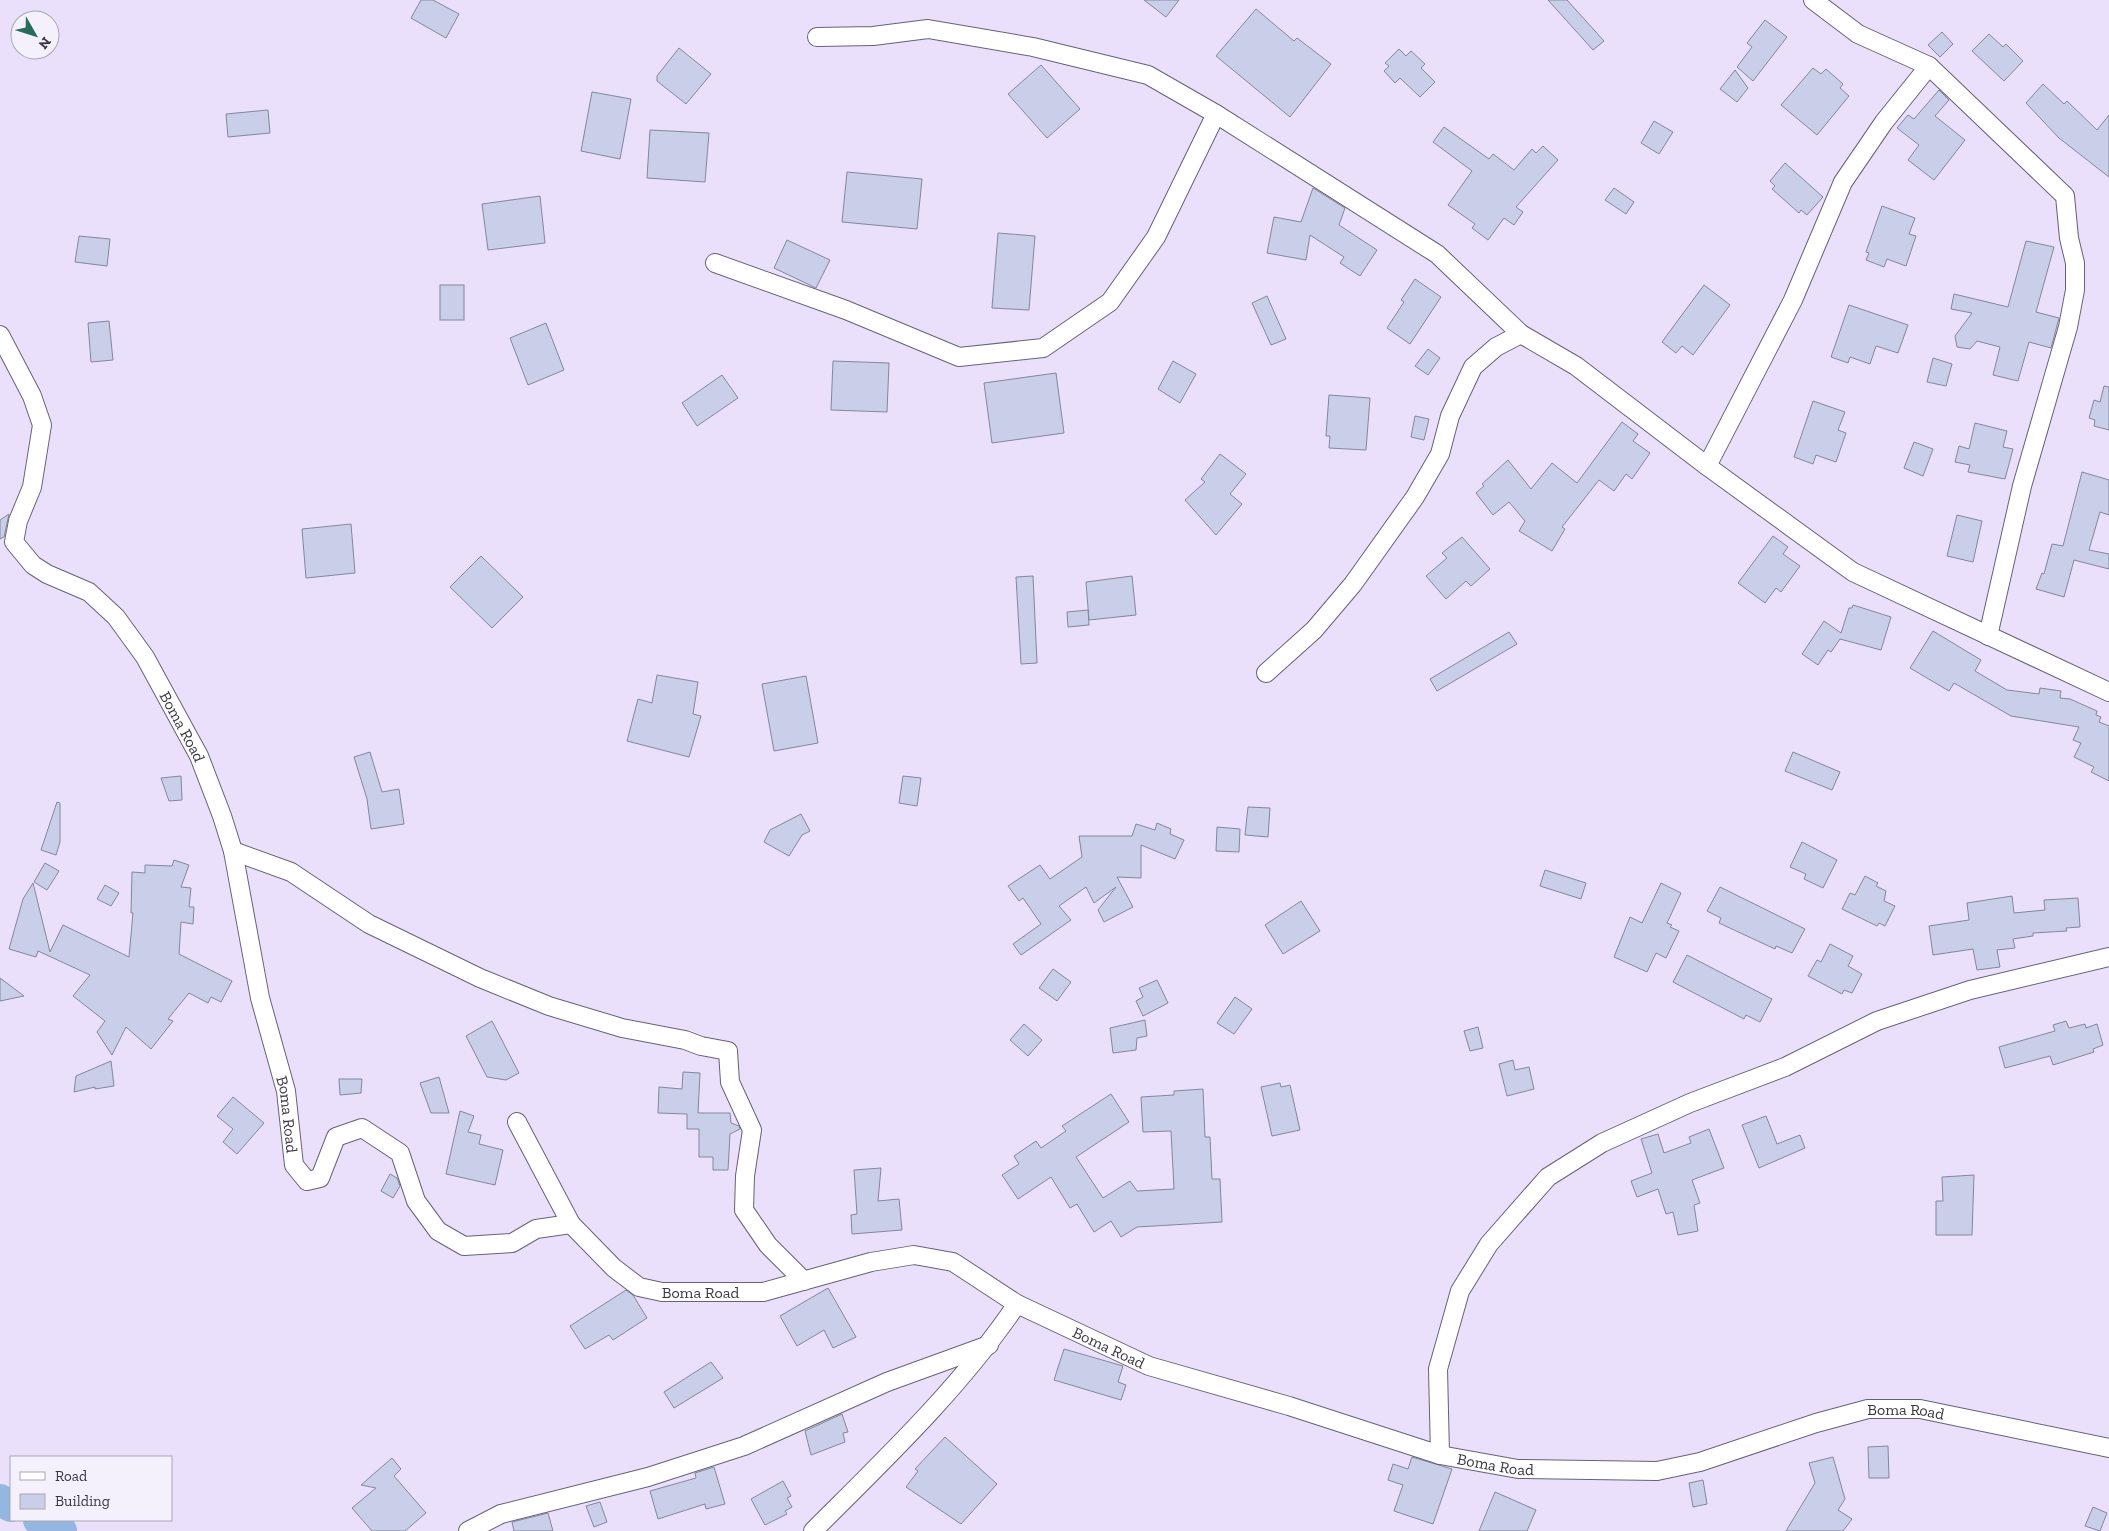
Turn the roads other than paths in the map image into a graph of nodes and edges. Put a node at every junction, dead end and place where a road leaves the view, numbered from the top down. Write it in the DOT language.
graph roads {
  1 [pos="1813,0"];
  2 [pos="817,37"];
  3 [pos="1929,66"];
  4 [pos="1216,114"];
  5 [pos="715,263"];
  6 [pos="1521,334"];
  7 [pos="0,335"];
  8 [pos="1707,466"];
  9 [pos="1988,636"];
  10 [pos="1266,673"];
  11 [pos="2109,692"];
  12 [pos="233,850"];
  13 [pos="2109,957"];
  14 [pos="517,1122"];
  15 [pos="571,1224"];
  16 [pos="804,1281"];
  17 [pos="1017,1304"];
  18 [pos="989,1345"];
  19 [pos="2109,1448"];
  20 [pos="1440,1455"];
  21 [pos="468,1531"];
  22 [pos="814,1531"];
  1 -- 3 [label="street"];
  2 -- 4 [label="street"];
  3 -- 8 [label="street"];
  3 -- 9 [label="street"];
  4 -- 5 [label="street"];
  4 -- 6 [label="street"];
  6 -- 8 [label="street"];
  6 -- 10 [label="street"];
  7 -- 12 [label="street, Boma Road"];
  8 -- 9 [label="street"];
  9 -- 11 [label="street"];
  12 -- 15 [label="street, Boma Road"];
  12 -- 16 [label="street"];
  13 -- 20 [label="street"];
  14 -- 15 [label="street"];
  15 -- 16 [label="street, Boma Road"];
  16 -- 17 [label="street, Boma Road"];
  17 -- 18 [label="street"];
  17 -- 20 [label="street, Boma Road"];
  18 -- 21 [label="street"];
  18 -- 22 [label="street"];
  19 -- 20 [label="street, Boma Road"];
}
